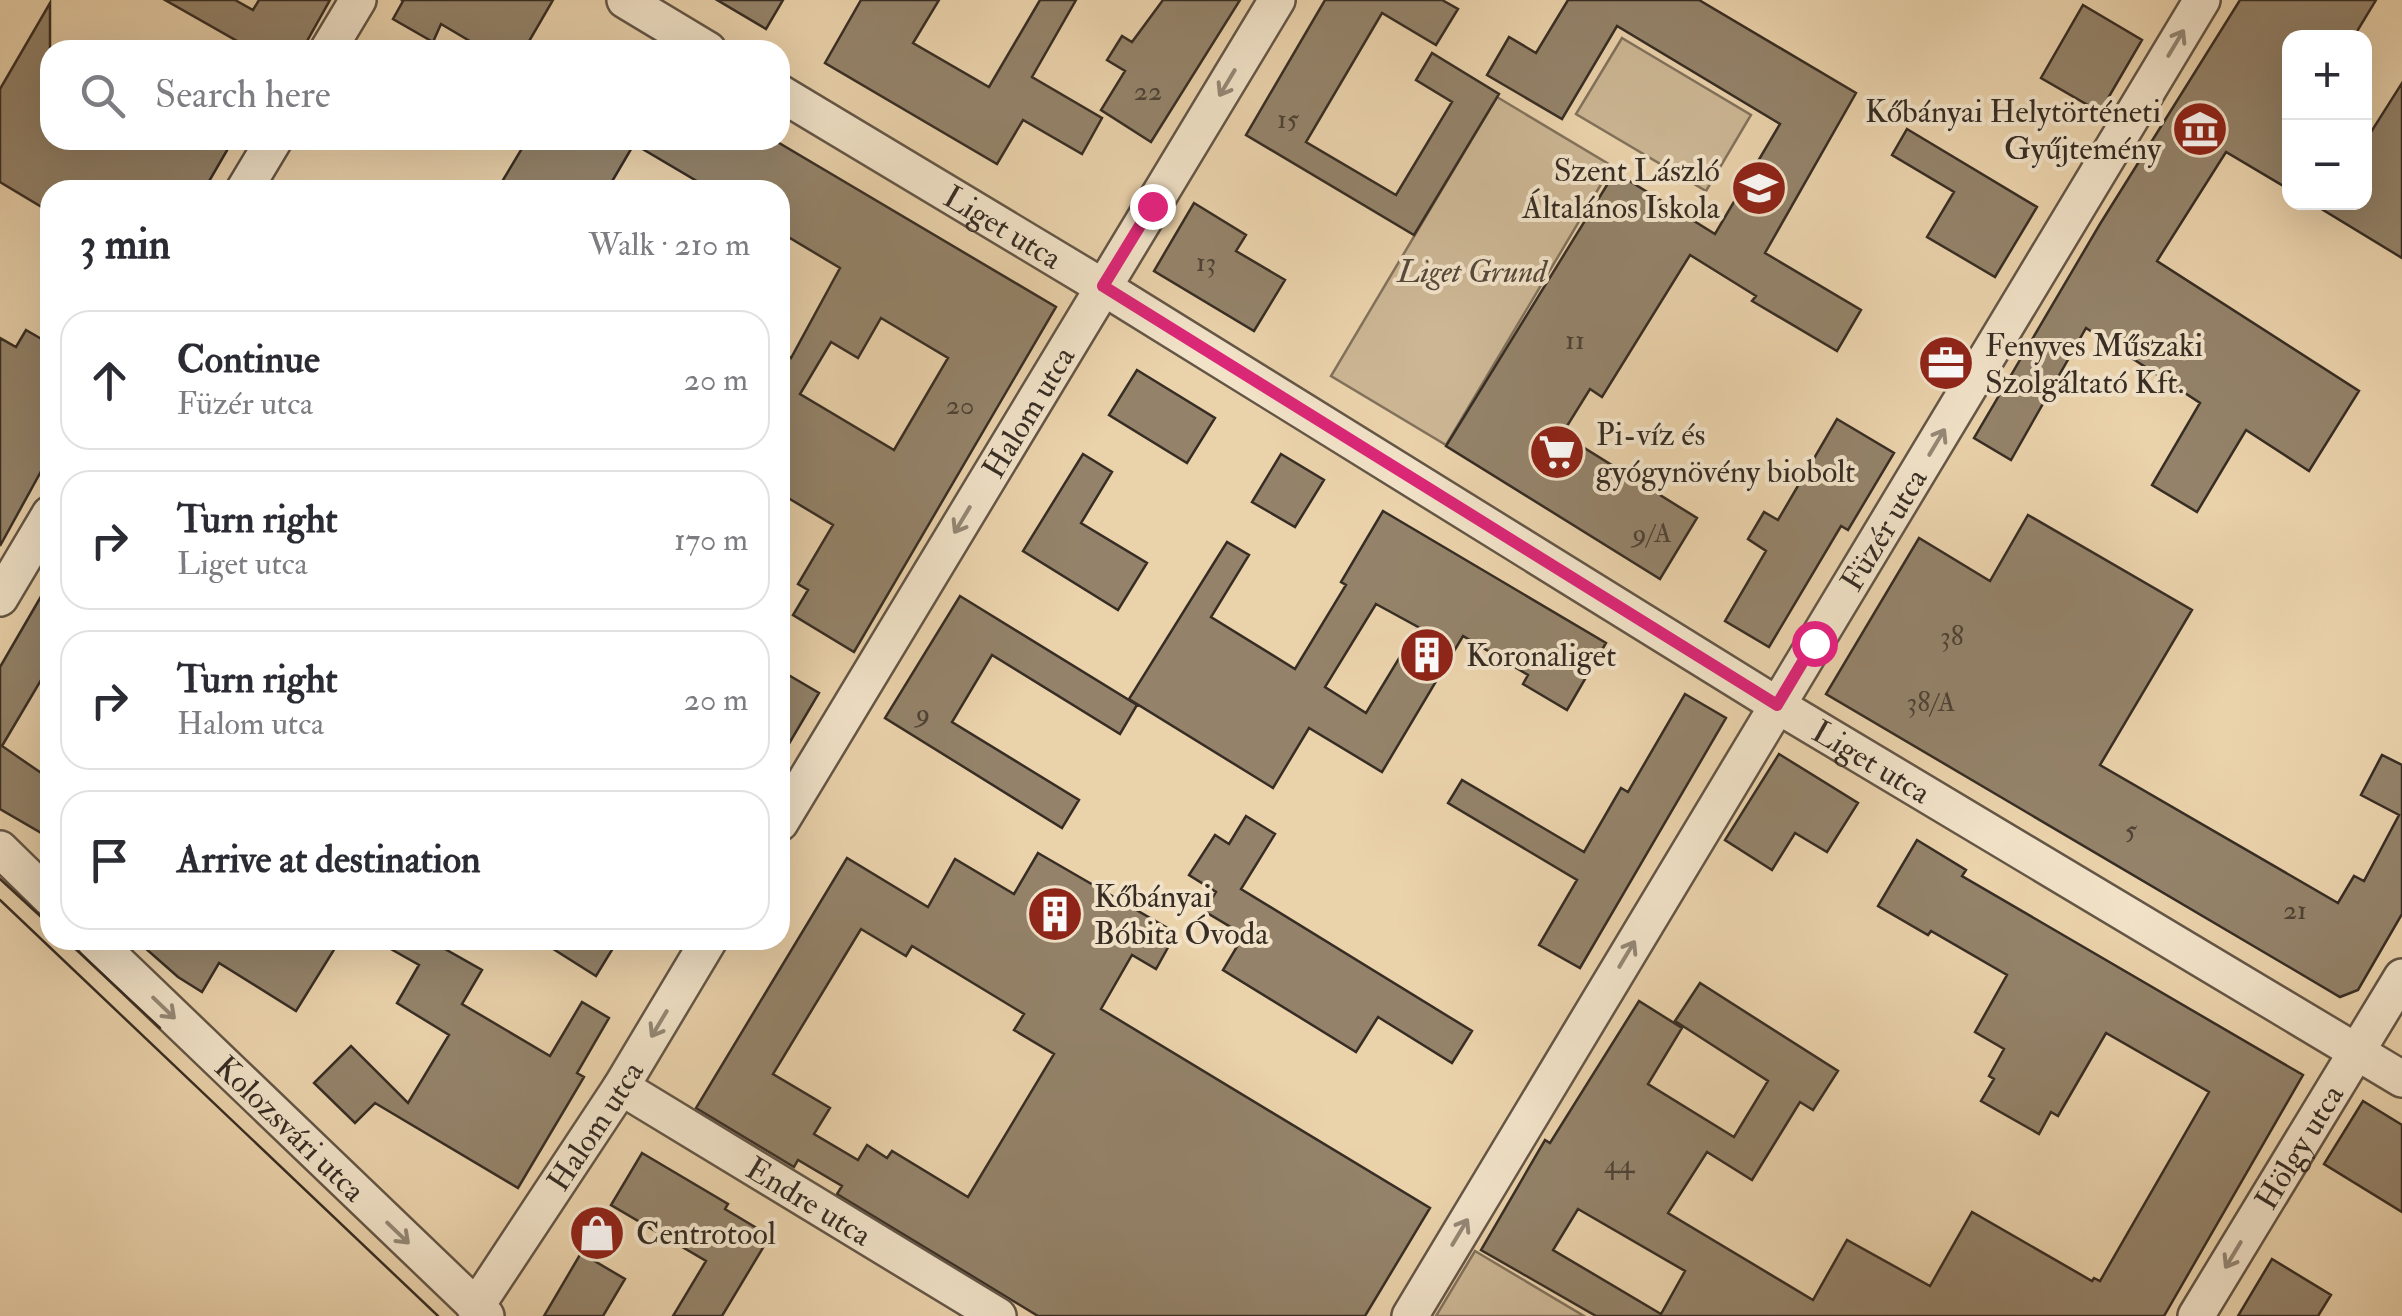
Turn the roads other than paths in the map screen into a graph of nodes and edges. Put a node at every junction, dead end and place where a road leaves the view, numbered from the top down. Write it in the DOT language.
graph roads {
  1 [pos="358,0"];
  2 [pos="625,0"];
  3 [pos="1277,0"];
  4 [pos="2202,0"];
  5 [pos="334,40"];
  6 [pos="691,40"];
  7 [pos="790,99"];
  8 [pos="268,150"];
  9 [pos="250,180"];
  10 [pos="1103,286"];
  11 [pos="40,531"];
  12 [pos="0,598"];
  13 [pos="1777,705"];
  14 [pos="790,806"];
  15 [pos="0,849"];
  16 [pos="40,888"];
  17 [pos="104,950"];
  18 [pos="703,950"];
  19 [pos="2402,977"];
  20 [pos="2357,1052"];
  21 [pos="2402,1079"];
  22 [pos="621,1087"];
  23 [pos="481,1312"];
  24 [pos="998,1316"];
  25 [pos="1410,1316"];
  26 [pos="2196,1316"];
  1 -- 5 [label="street"];
  2 -- 6 [label="street"];
  3 -- 10 [label="street, Halom utca, one-way"];
  13 -- 4 [label="street, Füzér utca, one-way"];
  7 -- 10 [label="street, Liget utca"];
  8 -- 9 [label="street"];
  10 -- 13 [label="street, Liget utca"];
  10 -- 14 [label="street, Halom utca, one-way"];
  11 -- 12 [label="street"];
  13 -- 20 [label="street, Liget utca"];
  25 -- 13 [label="street, Füzér utca, one-way"];
  15 -- 16 [label="street"];
  17 -- 23 [label="street, Kolozsvári utca, one-way"];
  18 -- 22 [label="street, Halom utca, one-way"];
  19 -- 20 [label="street, Hölgy utca"];
  20 -- 21 [label="street, Liget utca"];
  20 -- 26 [label="street, Hölgy utca, one-way"];
  22 -- 23 [label="street, Halom utca"];
  22 -- 24 [label="street, Endre utca"];
}
